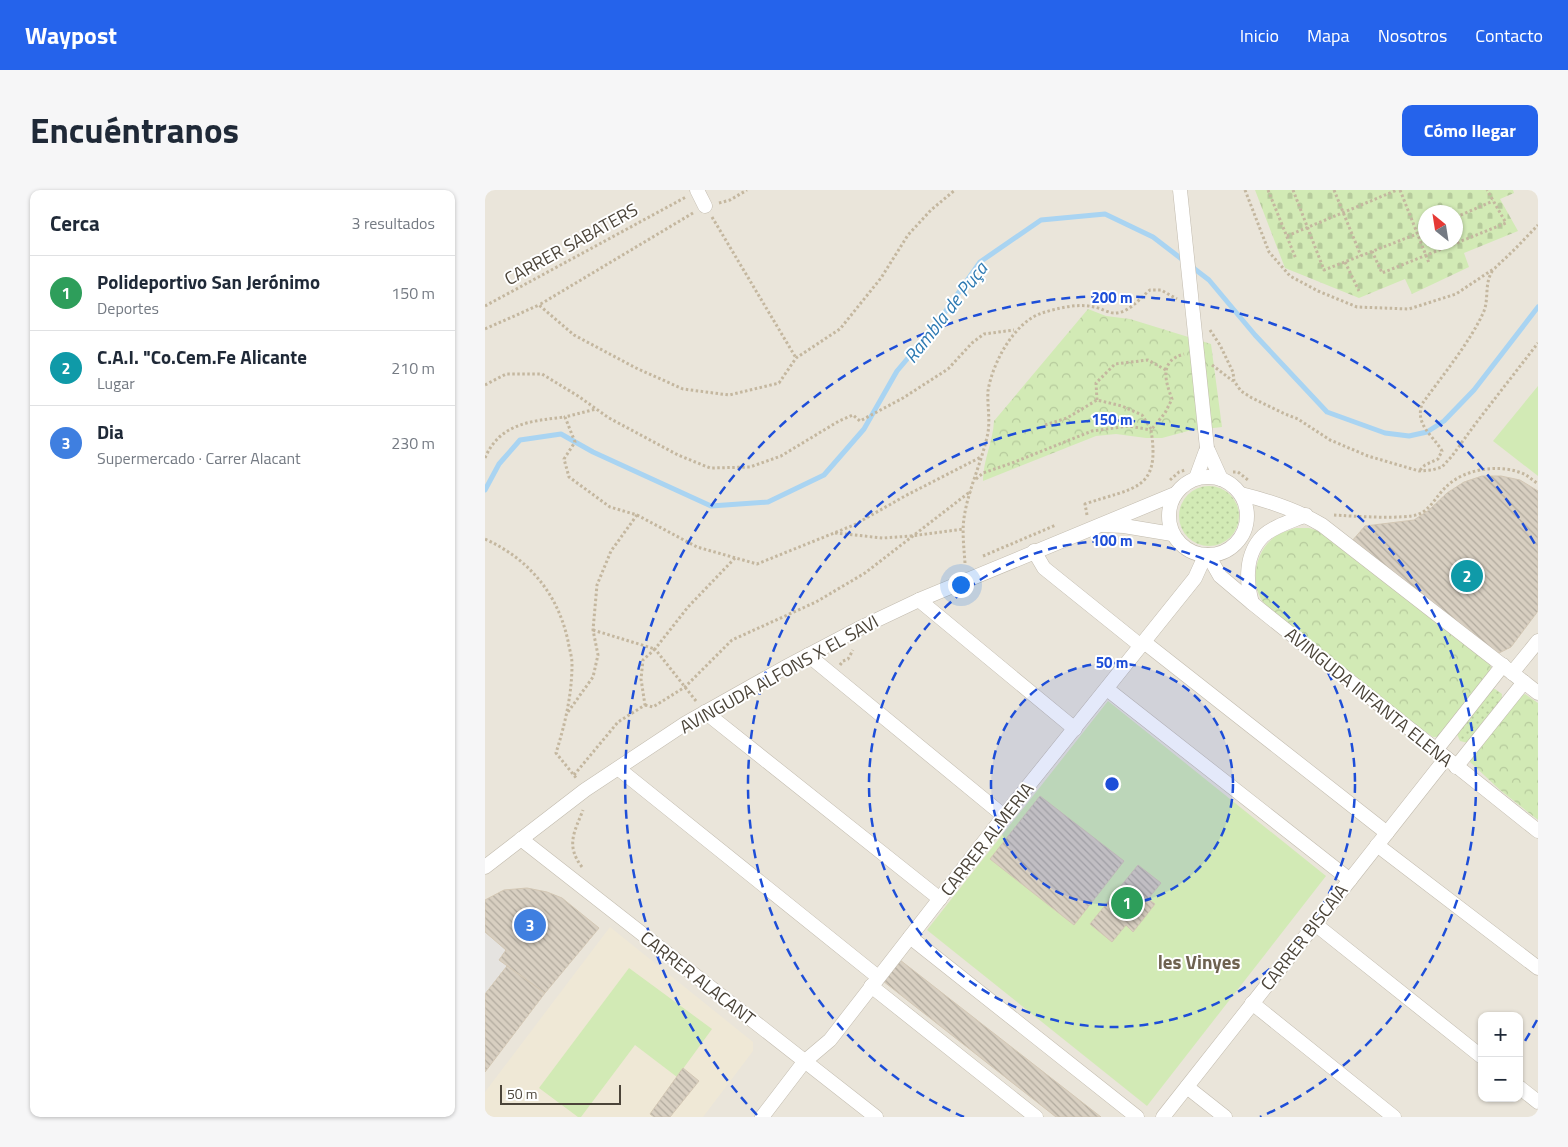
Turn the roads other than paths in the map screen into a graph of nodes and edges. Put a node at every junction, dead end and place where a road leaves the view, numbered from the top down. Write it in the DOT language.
graph roads {
  1 [pos="697,190"];
  2 [pos="1181,190"];
  3 [pos="705,206"];
  4 [pos="1207,448"];
  5 [pos="1196,478"];
  6 [pos="1221,479"];
  7 [pos="1175,494"];
  8 [pos="1241,494"];
  9 [pos="1306,515"];
  10 [pos="1099,524"];
  11 [pos="1173,534"];
  12 [pos="1034,552"];
  13 [pos="1206,556"];
  14 [pos="1220,576"];
  15 [pos="1195,578"];
  16 [pos="919,600"];
  17 [pos="1252,603"];
  18 [pos="1538,642"];
  19 [pos="1143,644"];
  20 [pos="808,655"];
  21 [pos="1507,669"];
  22 [pos="1524,682"];
  23 [pos="1107,689"];
  24 [pos="1538,693"];
  25 [pos="705,712"];
  26 [pos="1075,728"];
  27 [pos="1446,758"];
  28 [pos="619,768"];
  29 [pos="1004,816"];
  30 [pos="1538,831"];
  31 [pos="1387,833"];
  32 [pos="521,839"];
  33 [pos="1377,845"];
  34 [pos="485,867"];
  35 [pos="1350,880"];
  36 [pos="940,899"];
  37 [pos="1315,924"];
  38 [pos="910,937"];
  39 [pos="1538,968"];
  40 [pos="874,982"];
  41 [pos="1252,1003"];
  42 [pos="1478,1054"];
  43 [pos="804,1062"];
  44 [pos="1187,1087"];
  45 [pos="1523,1090"];
  46 [pos="1538,1102"];
  47 [pos="763,1117"];
  48 [pos="876,1117"];
  49 [pos="1036,1117"];
  50 [pos="1137,1117"];
  51 [pos="1163,1117"];
  52 [pos="1225,1117"];
  53 [pos="1394,1117"];
  1 -- 3 [label="street"];
  2 -- 4 [label="street, bridge"];
  4 -- 5 [label="street"];
  4 -- 6 [label="street"];
  5 -- 6 [label="street"];
  5 -- 7 [label="street"];
  6 -- 8 [label="street"];
  7 -- 10 [label="street, AVINGUDA ALFONS X EL SAVI"];
  7 -- 11 [label="street"];
  8 -- 9 [label="street"];
  8 -- 13 [label="street"];
  9 -- 17 [label="street"];
  9 -- 21 [label="street"];
  10 -- 11 [label="street, AVINGUDA ALFONS X EL SAVI"];
  10 -- 12 [label="street, AVINGUDA ALFONS X EL SAVI"];
  11 -- 13 [label="street"];
  12 -- 16 [label="street, AVINGUDA ALFONS X EL SAVI"];
  12 -- 19 [label="street"];
  13 -- 14 [label="street, AVINGUDA INFANTA ELENA"];
  13 -- 15 [label="street, CARRER ALMERIA"];
  14 -- 15 [label="street"];
  14 -- 17 [label="street, AVINGUDA INFANTA ELENA"];
  15 -- 19 [label="street, CARRER ALMERIA"];
  16 -- 20 [label="street, AVINGUDA ALFONS X EL SAVI"];
  16 -- 26 [label="street"];
  17 -- 27 [label="street, AVINGUDA INFANTA ELENA"];
  18 -- 21 [label="street"];
  19 -- 23 [label="street, CARRER ALMERIA"];
  19 -- 31 [label="street"];
  20 -- 25 [label="street, AVINGUDA ALFONS X EL SAVI"];
  20 -- 29 [label="street"];
  21 -- 22 [label="street"];
  21 -- 27 [label="street"];
  22 -- 24 [label="street"];
  22 -- 27 [label="street"];
  23 -- 26 [label="street, CARRER ALMERIA"];
  23 -- 35 [label="street"];
  25 -- 28 [label="street, AVINGUDA ALFONS X EL SAVI"];
  25 -- 36 [label="street"];
  26 -- 29 [label="street, CARRER ALMERIA"];
  27 -- 30 [label="street, AVINGUDA INFANTA ELENA"];
  27 -- 31 [label="street, CARRER BISCAIA"];
  28 -- 32 [label="street, AVINGUDA ALFONS X EL SAVI"];
  28 -- 40 [label="street"];
  29 -- 36 [label="street, CARRER ALMERIA"];
  31 -- 33 [label="street, CARRER BISCAIA"];
  32 -- 34 [label="street, AVINGUDA ALFONS X EL SAVI"];
  32 -- 43 [label="street, CARRER ALACANT"];
  33 -- 35 [label="street, CARRER BISCAIA"];
  33 -- 39 [label="street"];
  35 -- 37 [label="street, CARRER BISCAIA"];
  36 -- 38 [label="street, CARRER ALMERIA"];
  37 -- 41 [label="street, CARRER BISCAIA"];
  37 -- 42 [label="street"];
  38 -- 40 [label="street, CARRER ALMERIA"];
  38 -- 50 [label="street"];
  40 -- 43 [label="street, CARRER ALMERIA"];
  40 -- 49 [label="street"];
  41 -- 44 [label="street, CARRER BISCAIA"];
  41 -- 53 [label="street"];
  43 -- 47 [label="street, CARRER ALMERIA"];
  43 -- 48 [label="street, CARRER ALACANT"];
  44 -- 51 [label="street, CARRER BISCAIA"];
  44 -- 52 [label="street"];
  45 -- 46 [label="street"];
}
